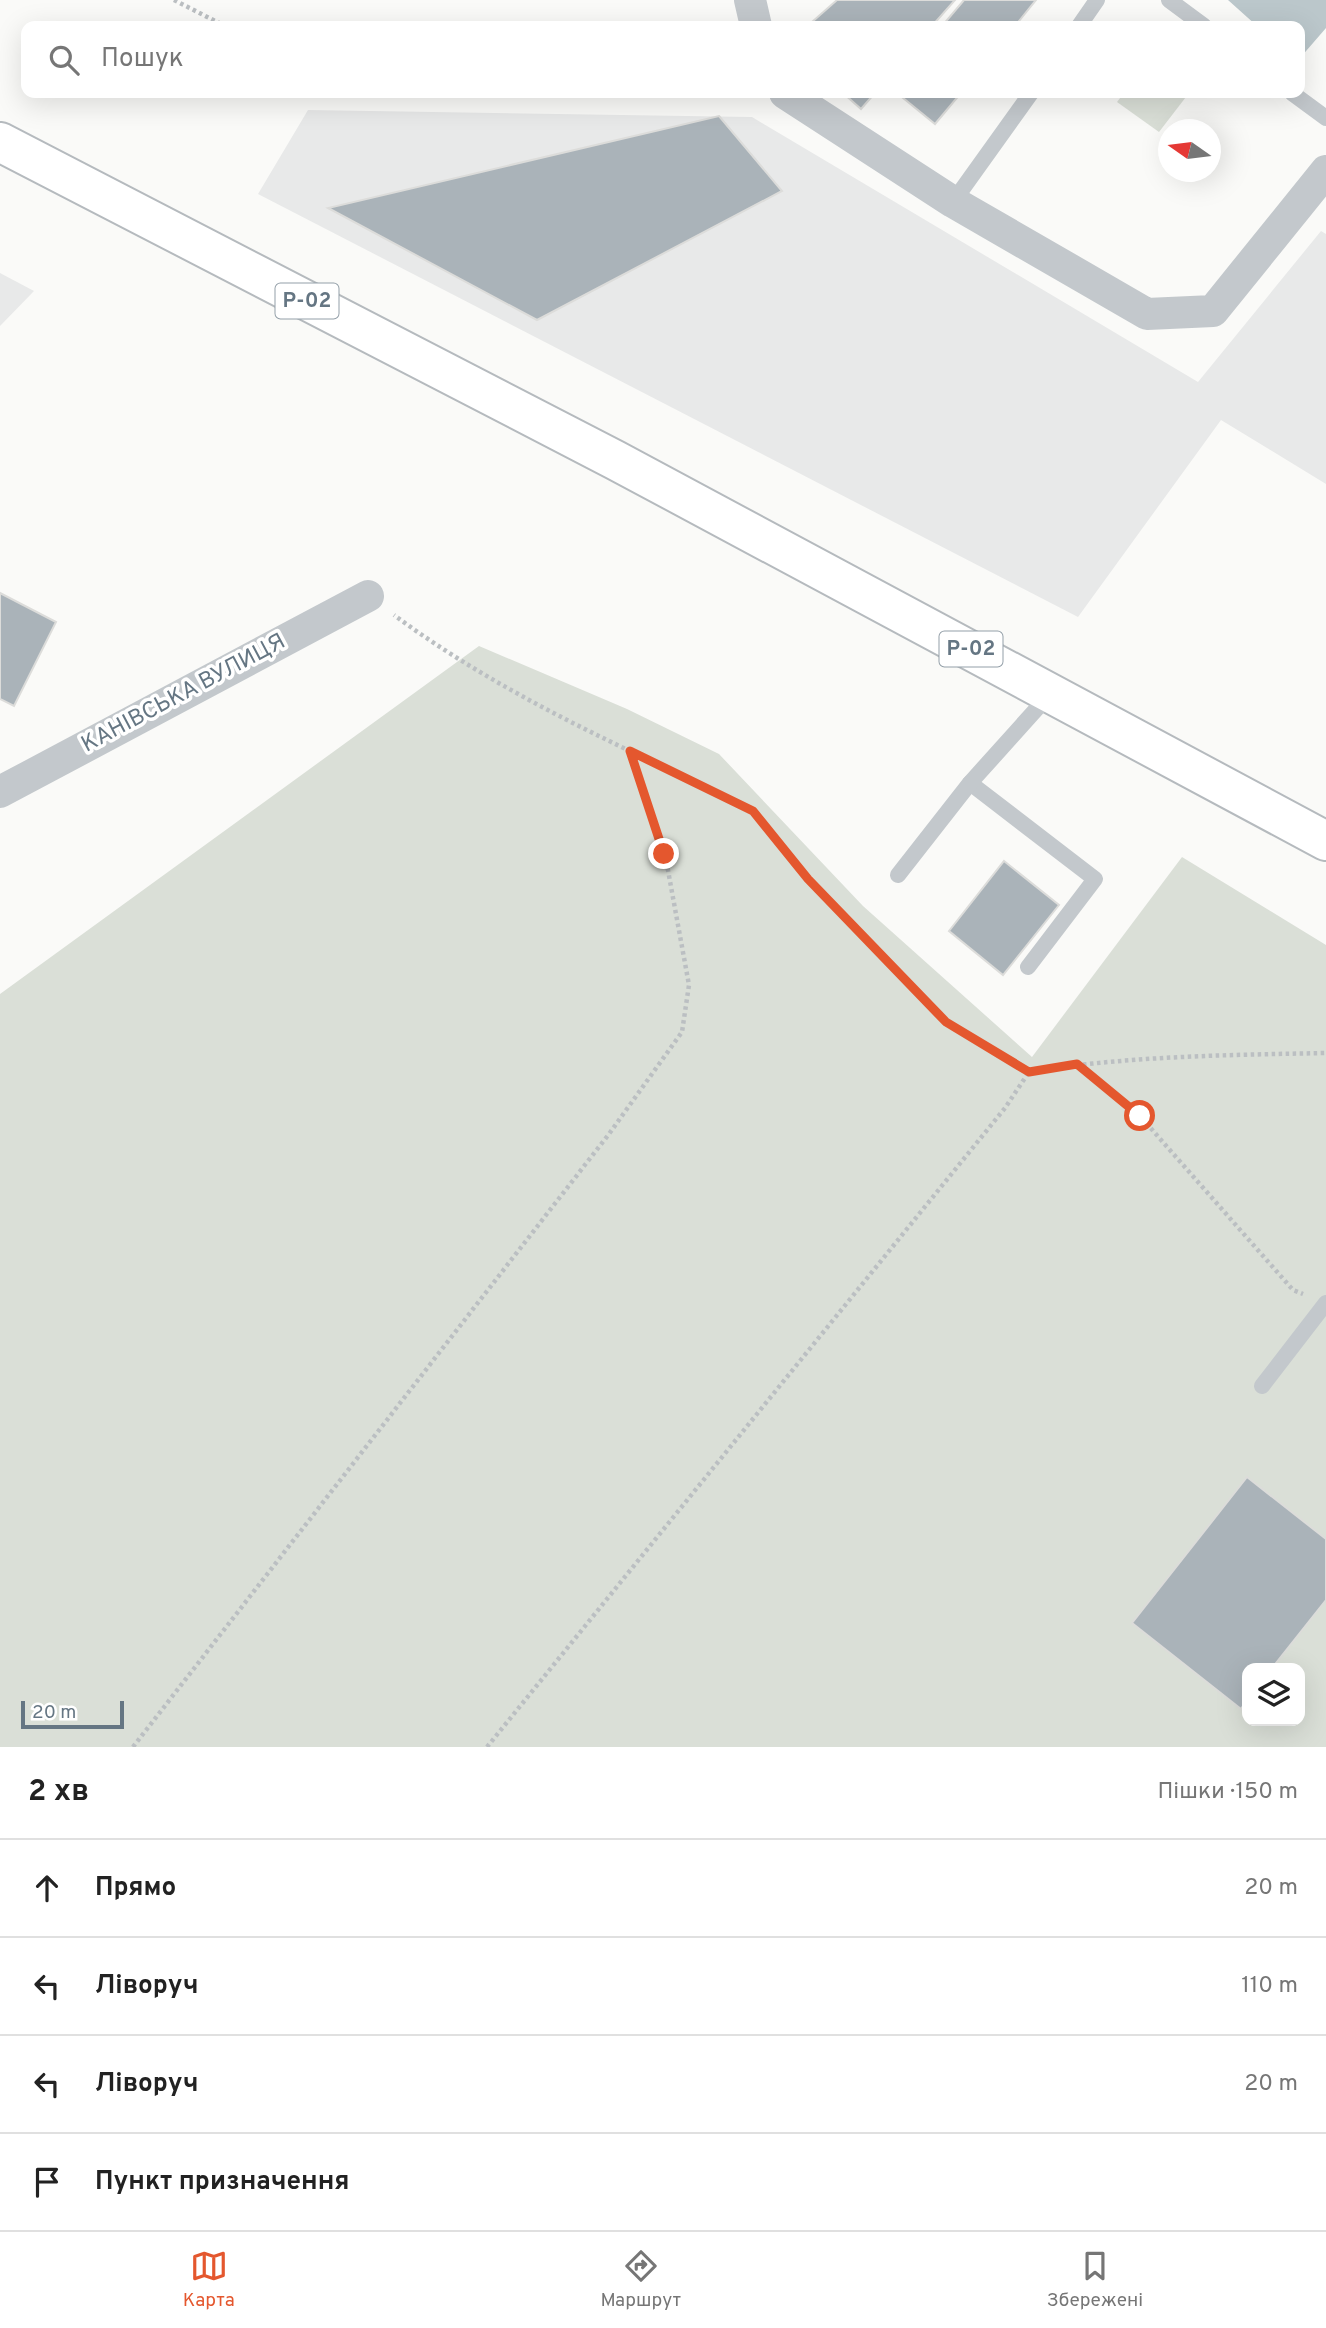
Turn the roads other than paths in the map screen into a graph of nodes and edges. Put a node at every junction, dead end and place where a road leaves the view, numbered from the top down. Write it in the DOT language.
graph roads {
  1 [pos="1097,0"];
  2 [pos="1169,0"];
  3 [pos="1082,21"];
  4 [pos="1197,21"];
  5 [pos="793,98"];
  6 [pos="1027,98"];
  7 [pos="1299,98"];
  8 [pos="1326,118"];
  9 [pos="0,142"];
  10 [pos="1326,171"];
  11 [pos="953,202"];
  12 [pos="368,596"];
  13 [pos="1052,692"];
  14 [pos="970,783"];
  15 [pos="0,792"];
  16 [pos="1326,841"];
  17 [pos="898,875"];
  18 [pos="1028,967"];
  19 [pos="1321,1301"];
  20 [pos="1262,1386"];
  1 -- 3 [label="lane"];
  2 -- 4 [label="lane"];
  5 -- 11 [label="street"];
  6 -- 11 [label="lane"];
  7 -- 8 [label="lane"];
  9 -- 13 [label="main road, Р-02"];
  10 -- 11 [label="street"];
  12 -- 15 [label="street, КАНІВСЬКА ВУЛИЦЯ"];
  13 -- 14 [label="lane"];
  13 -- 16 [label="main road, Р-02"];
  14 -- 17 [label="lane"];
  14 -- 18 [label="lane"];
  19 -- 20 [label="lane"];
}
